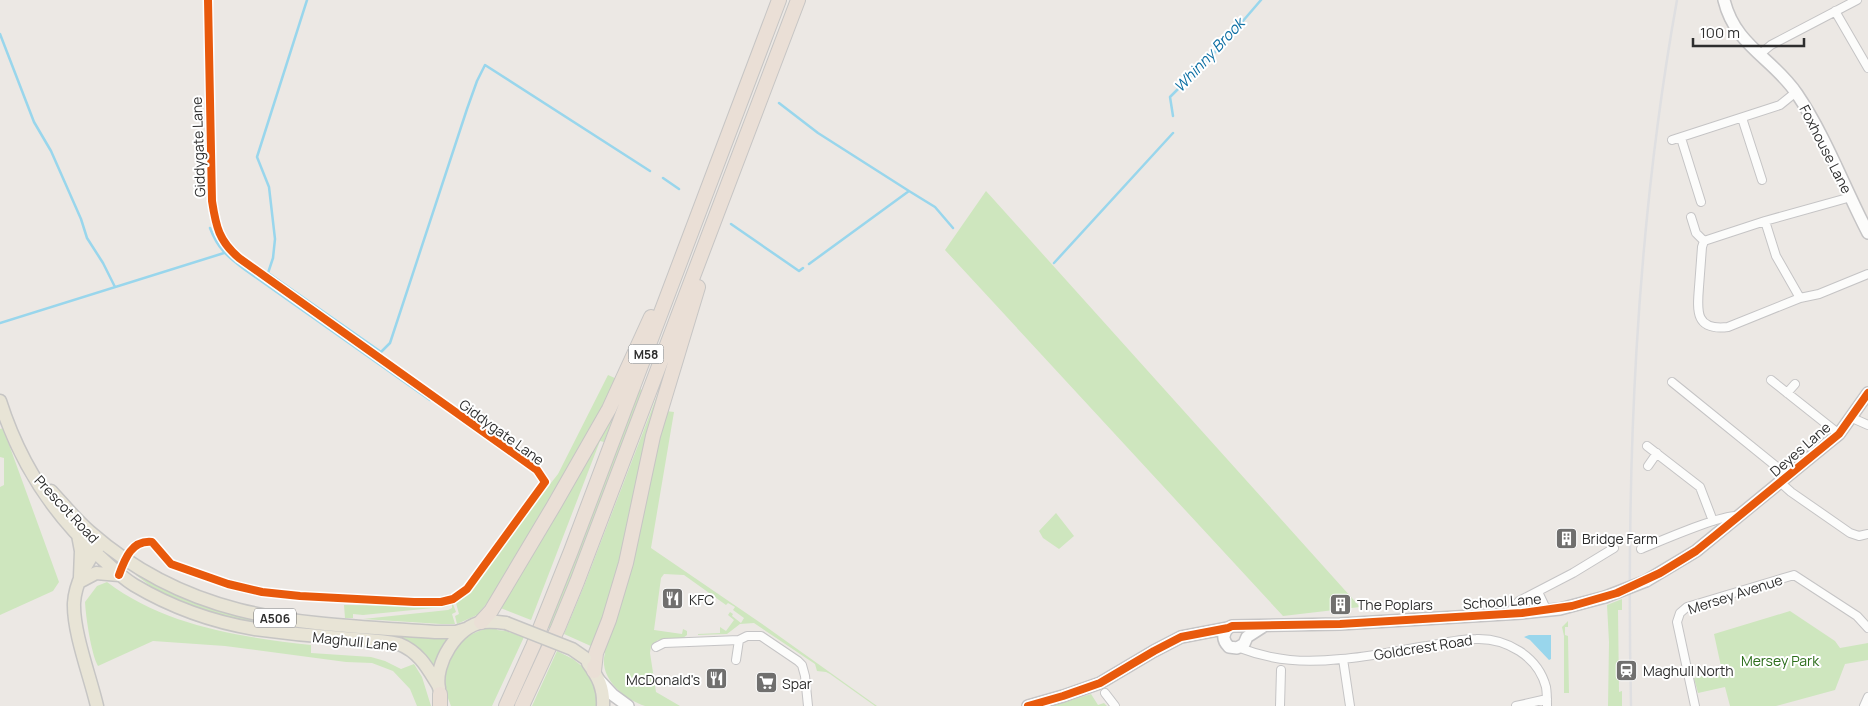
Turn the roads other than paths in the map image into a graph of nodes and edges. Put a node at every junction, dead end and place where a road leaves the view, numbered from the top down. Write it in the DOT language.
graph roads {
  1 [pos="208,0"];
  2 [pos="779,0"];
  3 [pos="798,0"];
  4 [pos="1724,0"];
  5 [pos="1856,0"];
  6 [pos="1836,11"];
  7 [pos="1760,54"];
  8 [pos="1868,68"];
  9 [pos="1796,92"];
  10 [pos="1742,118"];
  11 [pos="1682,138"];
  12 [pos="1672,140"];
  13 [pos="735,167"];
  14 [pos="1768,168"];
  15 [pos="1759,170"];
  16 [pos="1762,180"];
  17 [pos="1698,192"];
  18 [pos="1688,194"];
  19 [pos="1850,197"];
  20 [pos="1702,202"];
  21 [pos="699,214"];
  22 [pos="1690,217"];
  23 [pos="1765,221"];
  24 [pos="1868,233"];
  25 [pos="1704,241"];
  26 [pos="1868,274"];
  27 [pos="1800,298"];
  28 [pos="1771,380"];
  29 [pos="1672,382"];
  30 [pos="1795,384"];
  31 [pos="1788,393"];
  32 [pos="1868,394"];
  33 [pos="0,401"];
  34 [pos="2,417"];
  35 [pos="1850,417"];
  36 [pos="1868,425"];
  37 [pos="1838,434"];
  38 [pos="1647,446"];
  39 [pos="1657,453"];
  40 [pos="28,466"];
  41 [pos="1648,466"];
  42 [pos="1784,480"];
  43 [pos="1740,516"];
  44 [pos="1713,521"];
  45 [pos="1868,534"];
  46 [pos="78,535"];
  47 [pos="98,547"];
  48 [pos="1614,548"];
  49 [pos="1641,549"];
  50 [pos="125,559"];
  51 [pos="119,575"];
  52 [pos="79,582"];
  53 [pos="1538,592"];
  54 [pos="1547,610"];
  55 [pos="1508,614"];
  56 [pos="481,622"];
  57 [pos="1240,626"];
  58 [pos="1264,626"];
  59 [pos="1228,628"];
  60 [pos="1868,628"];
  61 [pos="466,629"];
  62 [pos="1197,634"];
  63 [pos="740,640"];
  64 [pos="1224,641"];
  65 [pos="1244,642"];
  66 [pos="656,647"];
  67 [pos="1343,659"];
  68 [pos="736,660"];
  69 [pos="1281,670"];
  70 [pos="597,675"];
  71 [pos="1105,693"];
  72 [pos="1868,696"];
  73 [pos="441,698"];
  74 [pos="1547,702"];
  75 [pos="806,704"];
  76 [pos="97,706"];
  77 [pos="506,706"];
  78 [pos="522,706"];
  79 [pos="603,706"];
  80 [pos="628,706"];
  81 [pos="1028,706"];
  82 [pos="1115,706"];
  83 [pos="1280,706"];
  84 [pos="1350,706"];
  85 [pos="1516,706"];
  86 [pos="1695,706"];
  87 [pos="1864,706"];
  1 -- 50 [label="street, Giddygate Lane"];
  2 -- 21 [label="highway, M58"];
  3 -- 13 [label="highway, M58"];
  4 -- 7 [label="street, Foxhouse Lane"];
  5 -- 6 [label="street"];
  6 -- 7 [label="street"];
  6 -- 8 [label="street"];
  7 -- 9 [label="street, Foxhouse Lane"];
  9 -- 10 [label="street"];
  9 -- 19 [label="street, Foxhouse Lane"];
  10 -- 11 [label="street"];
  10 -- 15 [label="street"];
  11 -- 12 [label="street"];
  11 -- 17 [label="street"];
  13 -- 70 [label="highway, M58"];
  13 -- 78 [label="highway, M58"];
  14 -- 15 [label="street"];
  15 -- 16 [label="street"];
  17 -- 18 [label="street"];
  17 -- 20 [label="street"];
  19 -- 23 [label="street"];
  19 -- 24 [label="street, Foxhouse Lane"];
  21 -- 56 [label="highway, M58"];
  21 -- 77 [label="highway, M58"];
  22 -- 25 [label="street"];
  23 -- 25 [label="street"];
  23 -- 27 [label="street"];
  25 -- 27 [label="street"];
  26 -- 27 [label="street"];
  28 -- 31 [label="street"];
  29 -- 42 [label="street"];
  30 -- 31 [label="street"];
  31 -- 37 [label="street"];
  32 -- 35 [label="street, Deyes Lane"];
  33 -- 34 [label="main road, Prescot Road / A506"];
  34 -- 40 [label="main road, Prescot Road / A506"];
  35 -- 36 [label="street"];
  35 -- 37 [label="street, Deyes Lane"];
  37 -- 42 [label="street, Deyes Lane"];
  38 -- 39 [label="street"];
  39 -- 41 [label="street"];
  39 -- 44 [label="street"];
  40 -- 46 [label="main road, Prescot Road / A506"];
  40 -- 47 [label="main road, Prescot Road / A506"];
  42 -- 43 [label="street, Deyes Lane"];
  42 -- 45 [label="street"];
  43 -- 44 [label="street, Deyes Lane"];
  43 -- 54 [label="street, School Lane, bridge"];
  44 -- 49 [label="street, Deyes Lane"];
  46 -- 47 [label="main road, Prescot Road / A506"];
  46 -- 52 [label="main road"];
  47 -- 50 [label="main road, Maghull Lane / A506"];
  47 -- 51 [label="main road, Maghull Lane / A506"];
  47 -- 52 [label="main road, Prescot Road"];
  48 -- 53 [label="street"];
  50 -- 51 [label="street, Giddygate Lane"];
  50 -- 61 [label="main road, Maghull Lane / A506"];
  51 -- 52 [label="main road"];
  51 -- 73 [label="main road, Maghull Lane / A506"];
  52 -- 76 [label="main road, Prescot Road"];
  53 -- 54 [label="street"];
  53 -- 55 [label="street"];
  54 -- 55 [label="street, School Lane"];
  55 -- 58 [label="street, School Lane"];
  56 -- 61 [label="main road, A506"];
  56 -- 70 [label="main road, A506, bridge"];
  57 -- 58 [label="street, School Lane"];
  57 -- 59 [label="street, School Lane"];
  57 -- 65 [label="street"];
  58 -- 65 [label="street, School Lane"];
  59 -- 62 [label="street, School Lane"];
  59 -- 64 [label="street"];
  60 -- 86 [label="street, Mersey Avenue"];
  61 -- 73 [label="main road, A506"];
  62 -- 64 [label="street"];
  62 -- 81 [label="street, School Lane"];
  63 -- 66 [label="street"];
  63 -- 68 [label="street"];
  63 -- 75 [label="street"];
  64 -- 65 [label="street"];
  65 -- 67 [label="street, Goldcrest Road"];
  67 -- 74 [label="street, Goldcrest Road"];
  67 -- 84 [label="street"];
  69 -- 83 [label="street"];
  70 -- 79 [label="main road, A506"];
  70 -- 80 [label="street"];
  71 -- 82 [label="street"];
  72 -- 87 [label="street"];
  74 -- 85 [label="street"];
}
